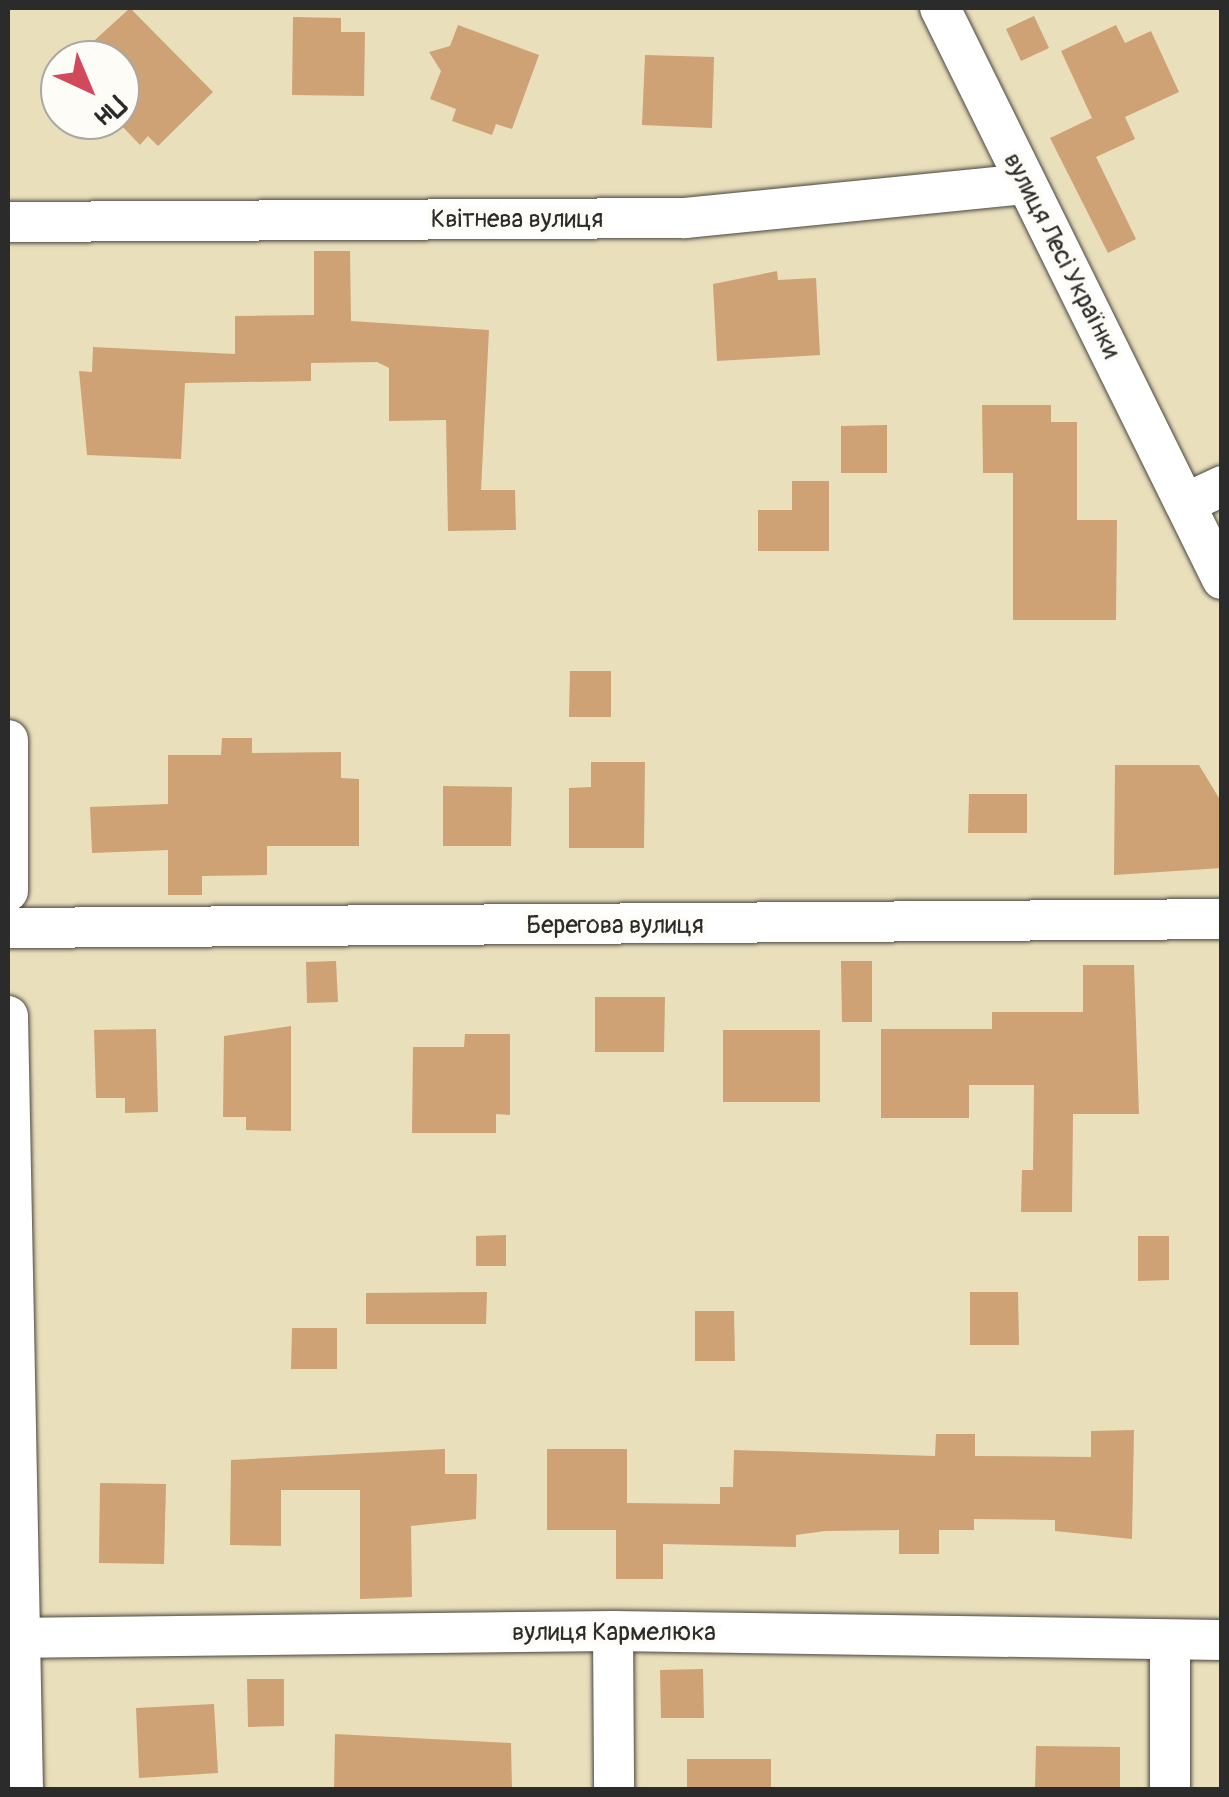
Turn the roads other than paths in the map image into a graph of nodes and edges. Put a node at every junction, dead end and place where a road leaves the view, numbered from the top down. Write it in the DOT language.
graph roads {
  1 [pos="940,8"];
  2 [pos="1024,184"];
  3 [pos="8,222"];
  4 [pos="1222,486"];
  5 [pos="1186,503"];
  6 [pos="1222,579"];
  7 [pos="8,740"];
  8 [pos="8,891"];
  9 [pos="1222,919"];
  10 [pos="8,928"];
  11 [pos="8,1016"];
  12 [pos="613,1632"];
  13 [pos="13,1639"];
  14 [pos="1170,1640"];
  15 [pos="1222,1640"];
  16 [pos="23,1790"];
  17 [pos="614,1790"];
  18 [pos="1170,1790"];
  1 -- 2 [label="street, вулиця Лесі Українки"];
  2 -- 3 [label="street, Квітнева вулиця"];
  2 -- 5 [label="street, вулиця Лесі Українки"];
  4 -- 5 [label="street"];
  5 -- 6 [label="street, вулиця Лесі Українки"];
  7 -- 8 [label="street"];
  9 -- 10 [label="street, Берегова вулиця"];
  11 -- 13 [label="street"];
  12 -- 13 [label="street, вулиця Кармелюка"];
  12 -- 14 [label="street, вулиця Кармелюка"];
  12 -- 17 [label="street"];
  13 -- 16 [label="street"];
  14 -- 15 [label="street, вулиця Кармелюка"];
  14 -- 18 [label="street"];
}
